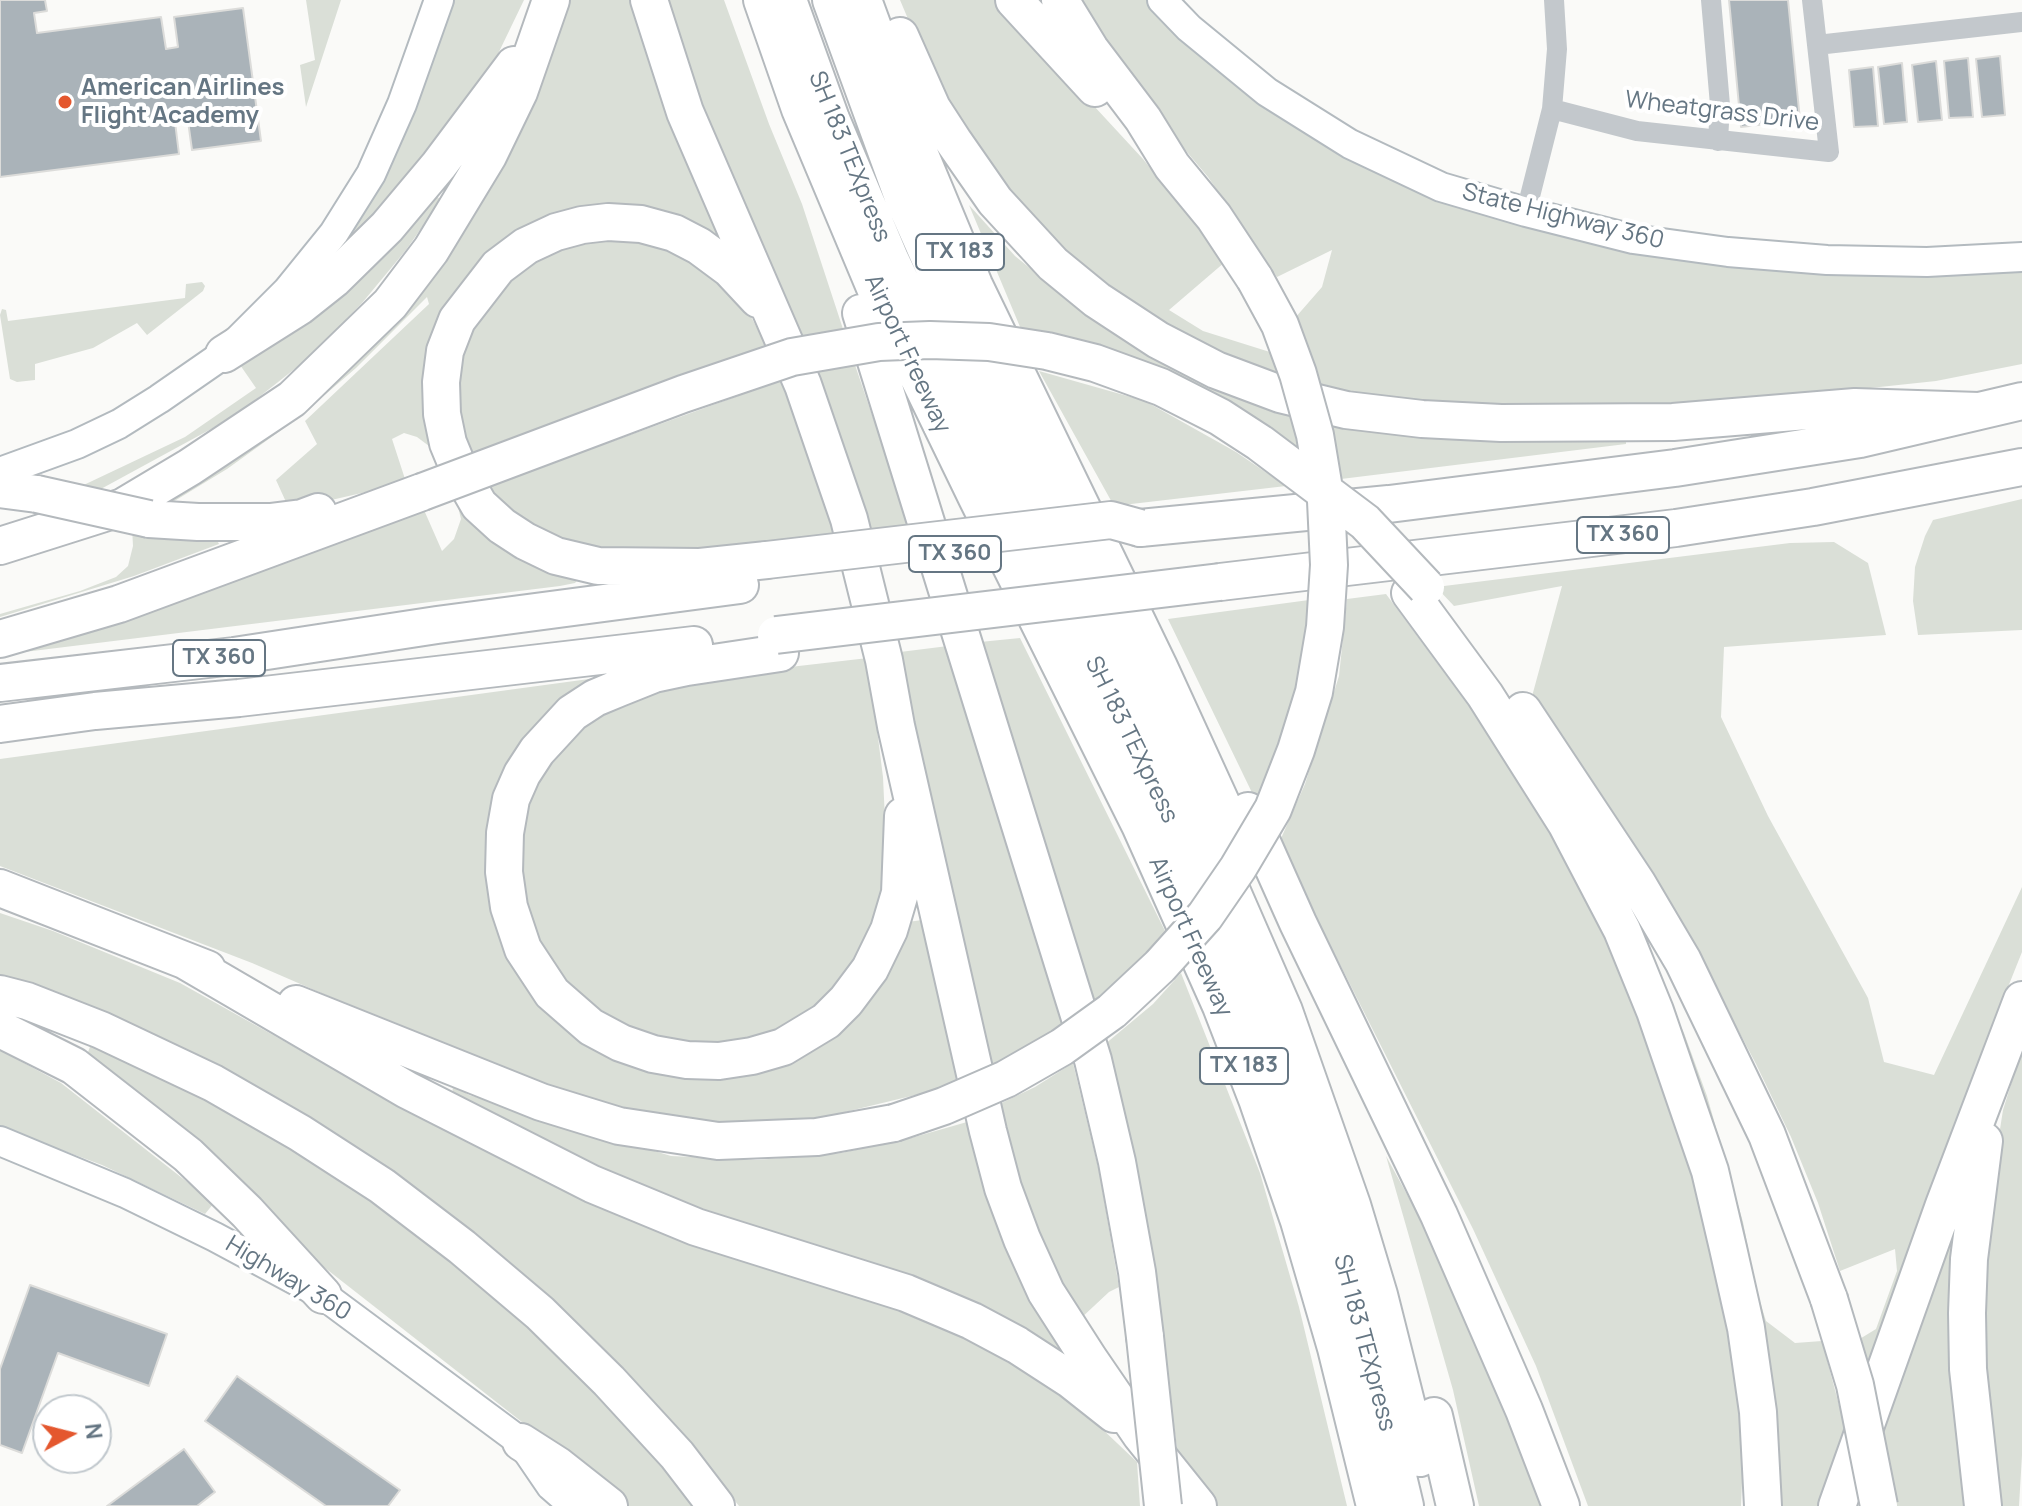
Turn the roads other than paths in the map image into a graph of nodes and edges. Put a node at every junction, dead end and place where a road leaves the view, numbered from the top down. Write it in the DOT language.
graph roads {
  1 [pos="439,0"];
  2 [pos="649,0"];
  3 [pos="762,0"];
  4 [pos="788,0"];
  5 [pos="831,0"];
  6 [pos="863,0"];
  7 [pos="885,0"];
  8 [pos="1014,0"];
  9 [pos="1060,0"];
  10 [pos="1162,0"];
  11 [pos="1554,0"];
  12 [pos="1711,0"];
  13 [pos="1812,0"];
  14 [pos="547,13"];
  15 [pos="2022,22"];
  16 [pos="1817,45"];
  17 [pos="800,109"];
  18 [pos="1552,109"];
  19 [pos="1718,141"];
  20 [pos="1172,166"];
  21 [pos="1526,212"];
  22 [pos="2022,257"];
  23 [pos="780,329"];
  24 [pos="224,354"];
  25 [pos="2022,401"];
  26 [pos="1979,411"];
  27 [pos="2022,467"];
  28 [pos="0,472"];
  29 [pos="0,489"];
  30 [pos="375,510"];
  31 [pos="0,546"];
  32 [pos="768,570"];
  33 [pos="0,639"];
  34 [pos="778,644"];
  35 [pos="1159,667"];
  36 [pos="0,683"];
  37 [pos="1496,692"];
  38 [pos="0,724"];
  39 [pos="896,726"];
  40 [pos="0,888"];
  41 [pos="186,961"];
  42 [pos="0,994"];
  43 [pos="2022,1000"];
  44 [pos="0,1029"];
  45 [pos="1993,1081"];
  46 [pos="0,1141"];
  47 [pos="323,1295"];
  48 [pos="1141,1435"];
  49 [pos="521,1442"];
  50 [pos="574,1506"];
  51 [pos="609,1506"];
  52 [pos="716,1506"];
  53 [pos="1163,1506"];
  54 [pos="1198,1506"];
  55 [pos="1375,1506"];
  56 [pos="1405,1506"];
  57 [pos="1430,1506"];
  58 [pos="1455,1506"];
  59 [pos="1561,1506"];
  60 [pos="1763,1506"];
  61 [pos="1837,1506"];
  62 [pos="1879,1506"];
  63 [pos="1983,1506"];
  1 -- 24 [label="main road"];
  2 -- 23 [label="highway"];
  3 -- 17 [label="highway, Airport Freeway / TX 183"];
  4 -- 56 [label="highway, SH 183 TEXpress"];
  5 -- 57 [label="highway, SH 183 TEXpress"];
  6 -- 35 [label="highway, TX 183"];
  7 -- 26 [label="highway"];
  8 -- 20 [label="highway"];
  9 -- 20 [label="highway"];
  10 -- 21 [label="main road, State Highway 360"];
  11 -- 18 [label="street"];
  12 -- 19 [label="street"];
  13 -- 16 [label="street, Wheatgrass Drive"];
  14 -- 24 [label="highway"];
  14 -- 31 [label="highway"];
  15 -- 16 [label="street"];
  16 -- 19 [label="street, Wheatgrass Drive"];
  17 -- 53 [label="highway, bridge"];
  17 -- 55 [label="highway, Airport Freeway / TX 183"];
  18 -- 19 [label="street, Wheatgrass Drive"];
  18 -- 21 [label="street"];
  20 -- 41 [label="highway, bridge"];
  21 -- 22 [label="main road, State Highway 360"];
  23 -- 32 [label="highway"];
  23 -- 39 [label="highway"];
  24 -- 28 [label="main road"];
  25 -- 26 [label="highway, TX 360"];
  26 -- 32 [label="highway, TX 360"];
  27 -- 34 [label="highway, TX 360, bridge"];
  29 -- 30 [label="highway, bridge"];
  30 -- 33 [label="highway"];
  30 -- 37 [label="highway, bridge"];
  32 -- 36 [label="highway, TX 360"];
  34 -- 38 [label="highway, TX 360"];
  34 -- 39 [label="highway"];
  35 -- 58 [label="highway, TX 183"];
  35 -- 59 [label="highway"];
  37 -- 60 [label="highway"];
  37 -- 62 [label="highway, bridge"];
  39 -- 48 [label="highway"];
  40 -- 41 [label="highway"];
  41 -- 48 [label="highway"];
  42 -- 52 [label="highway"];
  43 -- 45 [label="highway"];
  44 -- 47 [label="highway"];
  45 -- 61 [label="highway"];
  45 -- 63 [label="highway"];
  46 -- 47 [label="main road, Highway 360"];
  47 -- 49 [label="main road, Highway 360"];
  48 -- 54 [label="highway"];
  49 -- 50 [label="main road, Highway 360"];
  49 -- 51 [label="highway"];
}
